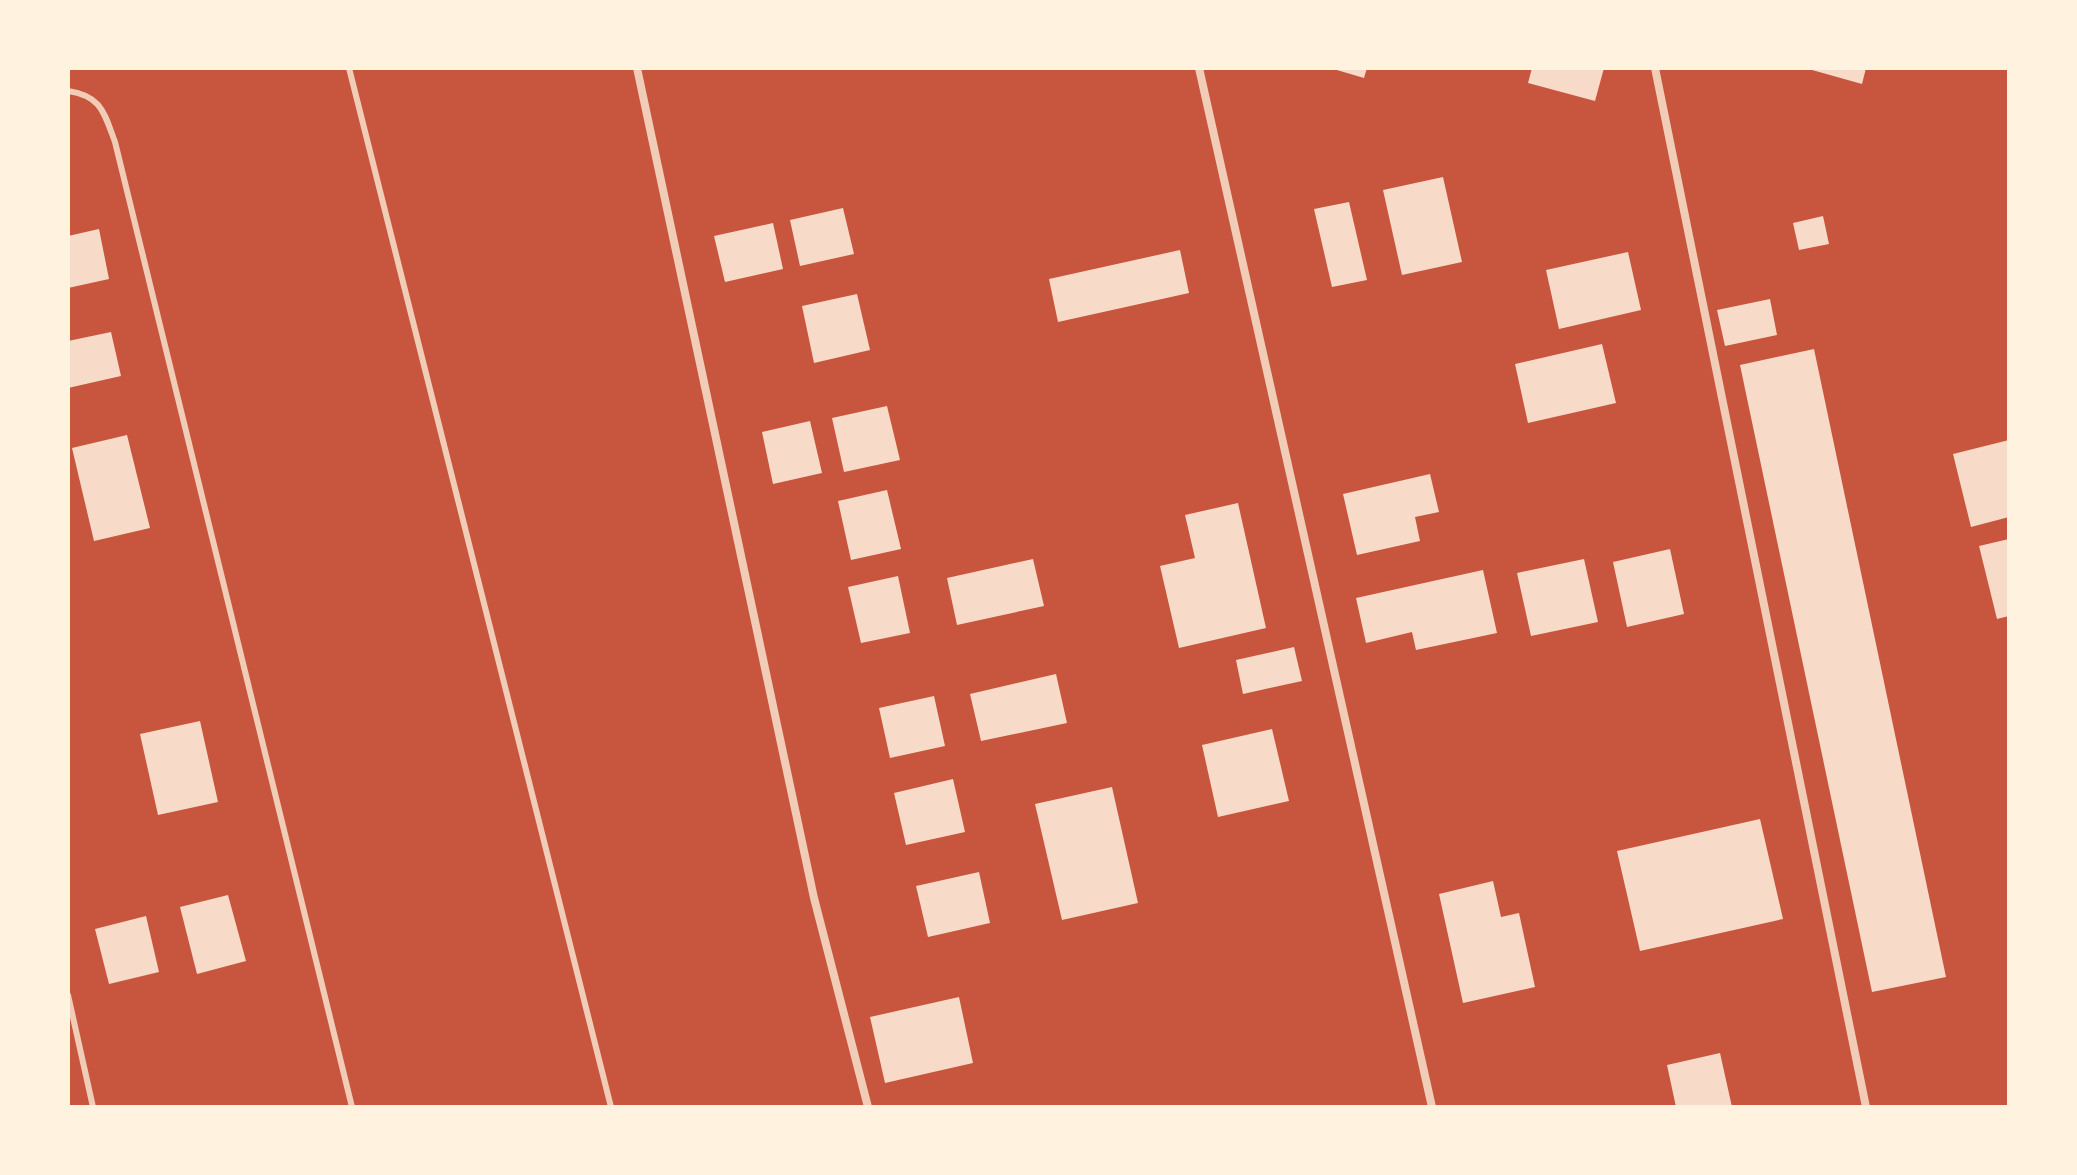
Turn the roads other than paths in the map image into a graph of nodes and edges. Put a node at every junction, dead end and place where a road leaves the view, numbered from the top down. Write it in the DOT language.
graph roads {
  1 [pos="349,68"];
  2 [pos="637,68"];
  3 [pos="1199,68"];
  4 [pos="1655,68"];
  5 [pos="68,91"];
  6 [pos="68,995"];
  7 [pos="93,1107"];
  8 [pos="352,1107"];
  9 [pos="611,1107"];
  10 [pos="868,1107"];
  11 [pos="1432,1107"];
  12 [pos="1866,1107"];
  1 -- 9 [label="lane"];
  2 -- 10 [label="street"];
  3 -- 11 [label="street"];
  4 -- 12 [label="street"];
  5 -- 8 [label="lane"];
  6 -- 7 [label="lane"];
}
